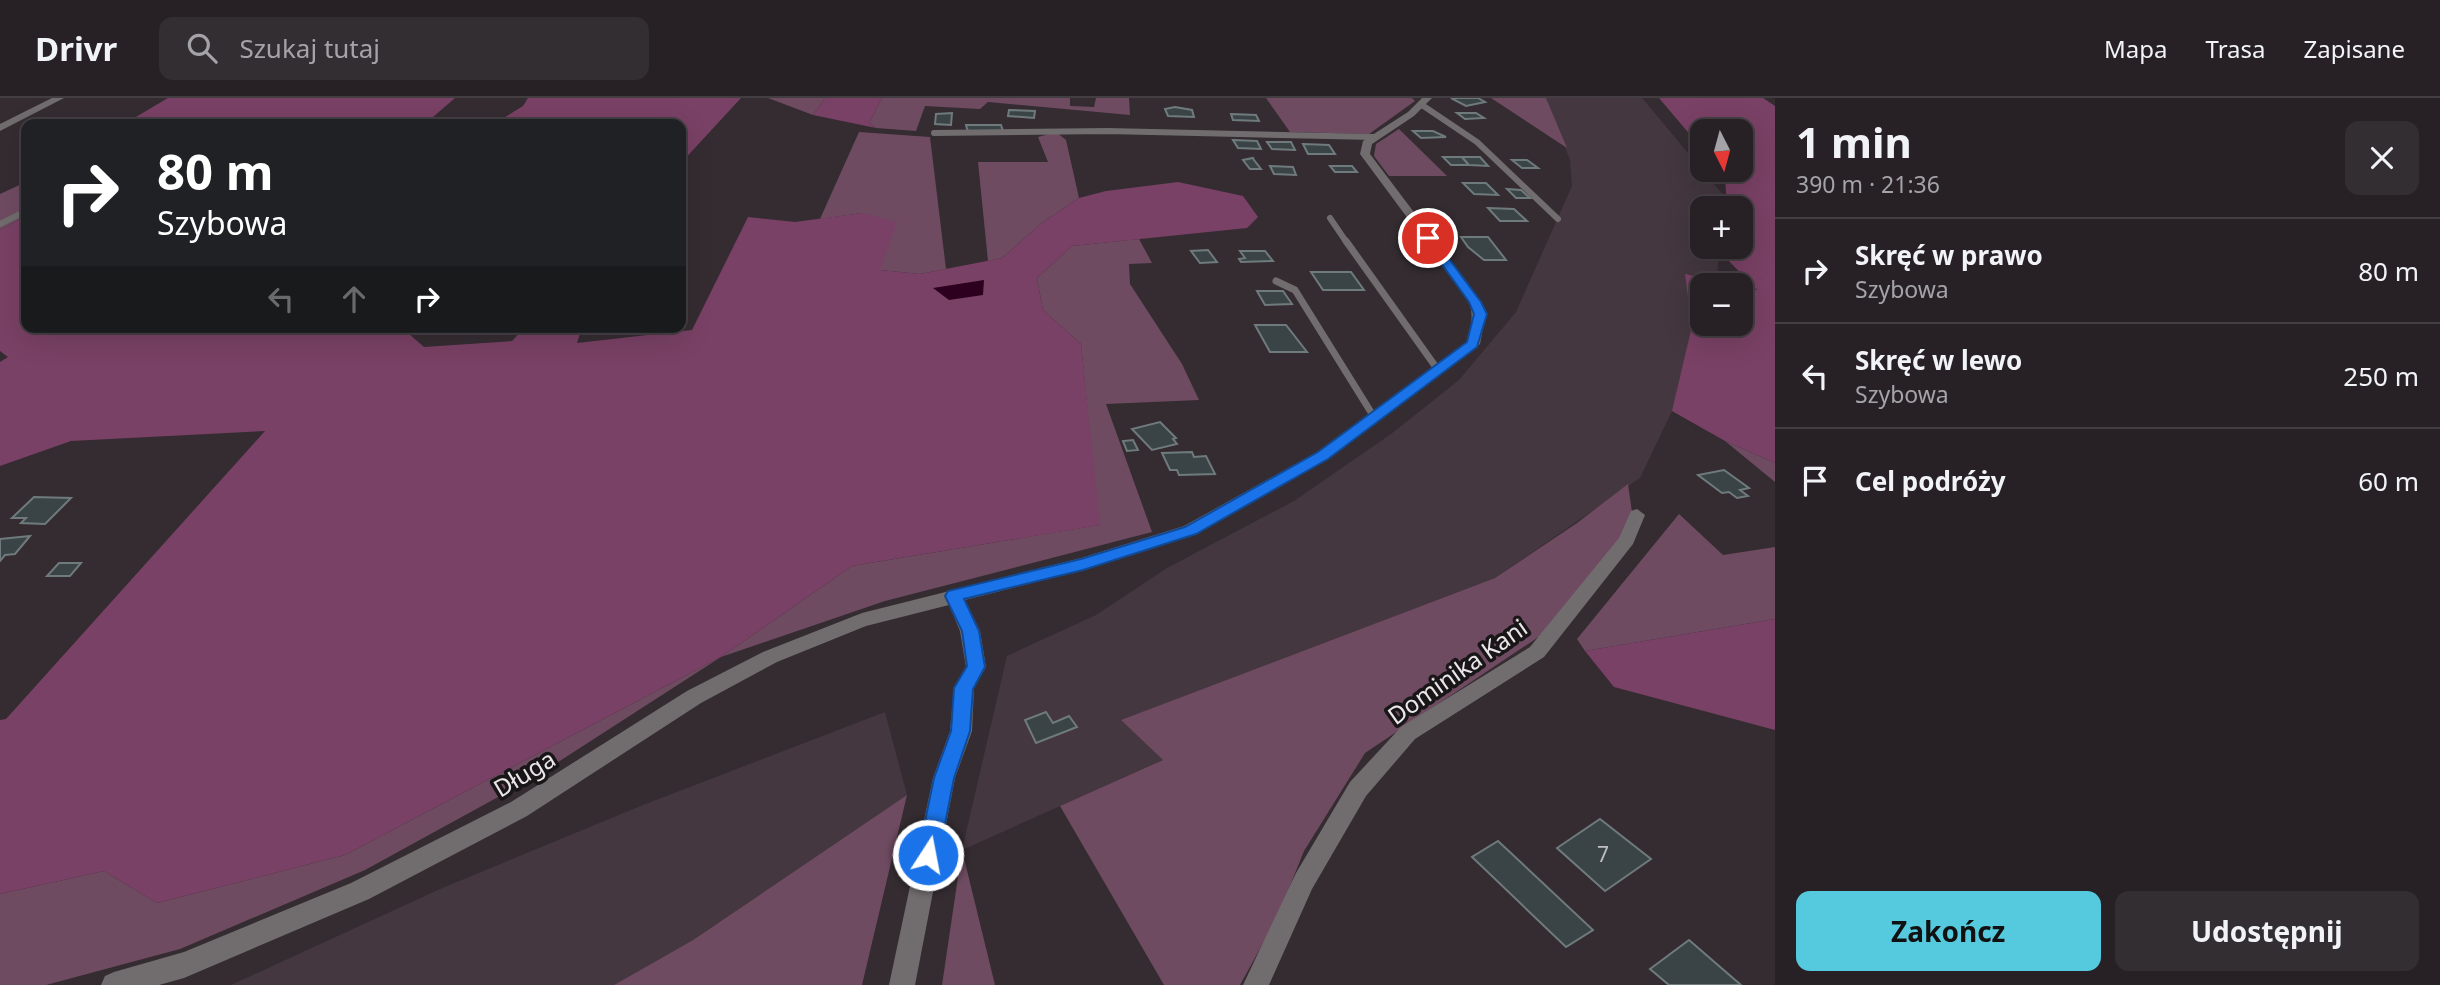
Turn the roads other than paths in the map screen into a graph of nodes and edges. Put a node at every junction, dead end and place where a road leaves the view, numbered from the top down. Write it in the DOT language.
graph roads {
  1 [pos="59,98"];
  2 [pos="1424,101"];
  3 [pos="0,128"];
  4 [pos="934,133"];
  5 [pos="1375,137"];
  6 [pos="21,214"];
  7 [pos="1330,218"];
  8 [pos="1558,219"];
  9 [pos="0,224"];
  10 [pos="1276,281"];
  11 [pos="1438,370"];
  12 [pos="1374,417"];
  13 [pos="1637,515"];
  14 [pos="954,596"];
  15 [pos="114,985"];
  16 [pos="902,985"];
  17 [pos="1256,985"];
  1 -- 3 [label="street"];
  2 -- 5 [label="street"];
  2 -- 8 [label="lane"];
  4 -- 5 [label="lane"];
  5 -- 11 [label="street, Długa"];
  6 -- 9 [label="lane"];
  7 -- 11 [label="lane"];
  10 -- 12 [label="lane"];
  11 -- 12 [label="street, Długa"];
  12 -- 14 [label="street, Długa"];
  13 -- 17 [label="street, Dominika Kani"];
  14 -- 15 [label="street, Długa"];
  14 -- 16 [label="street"];
}
